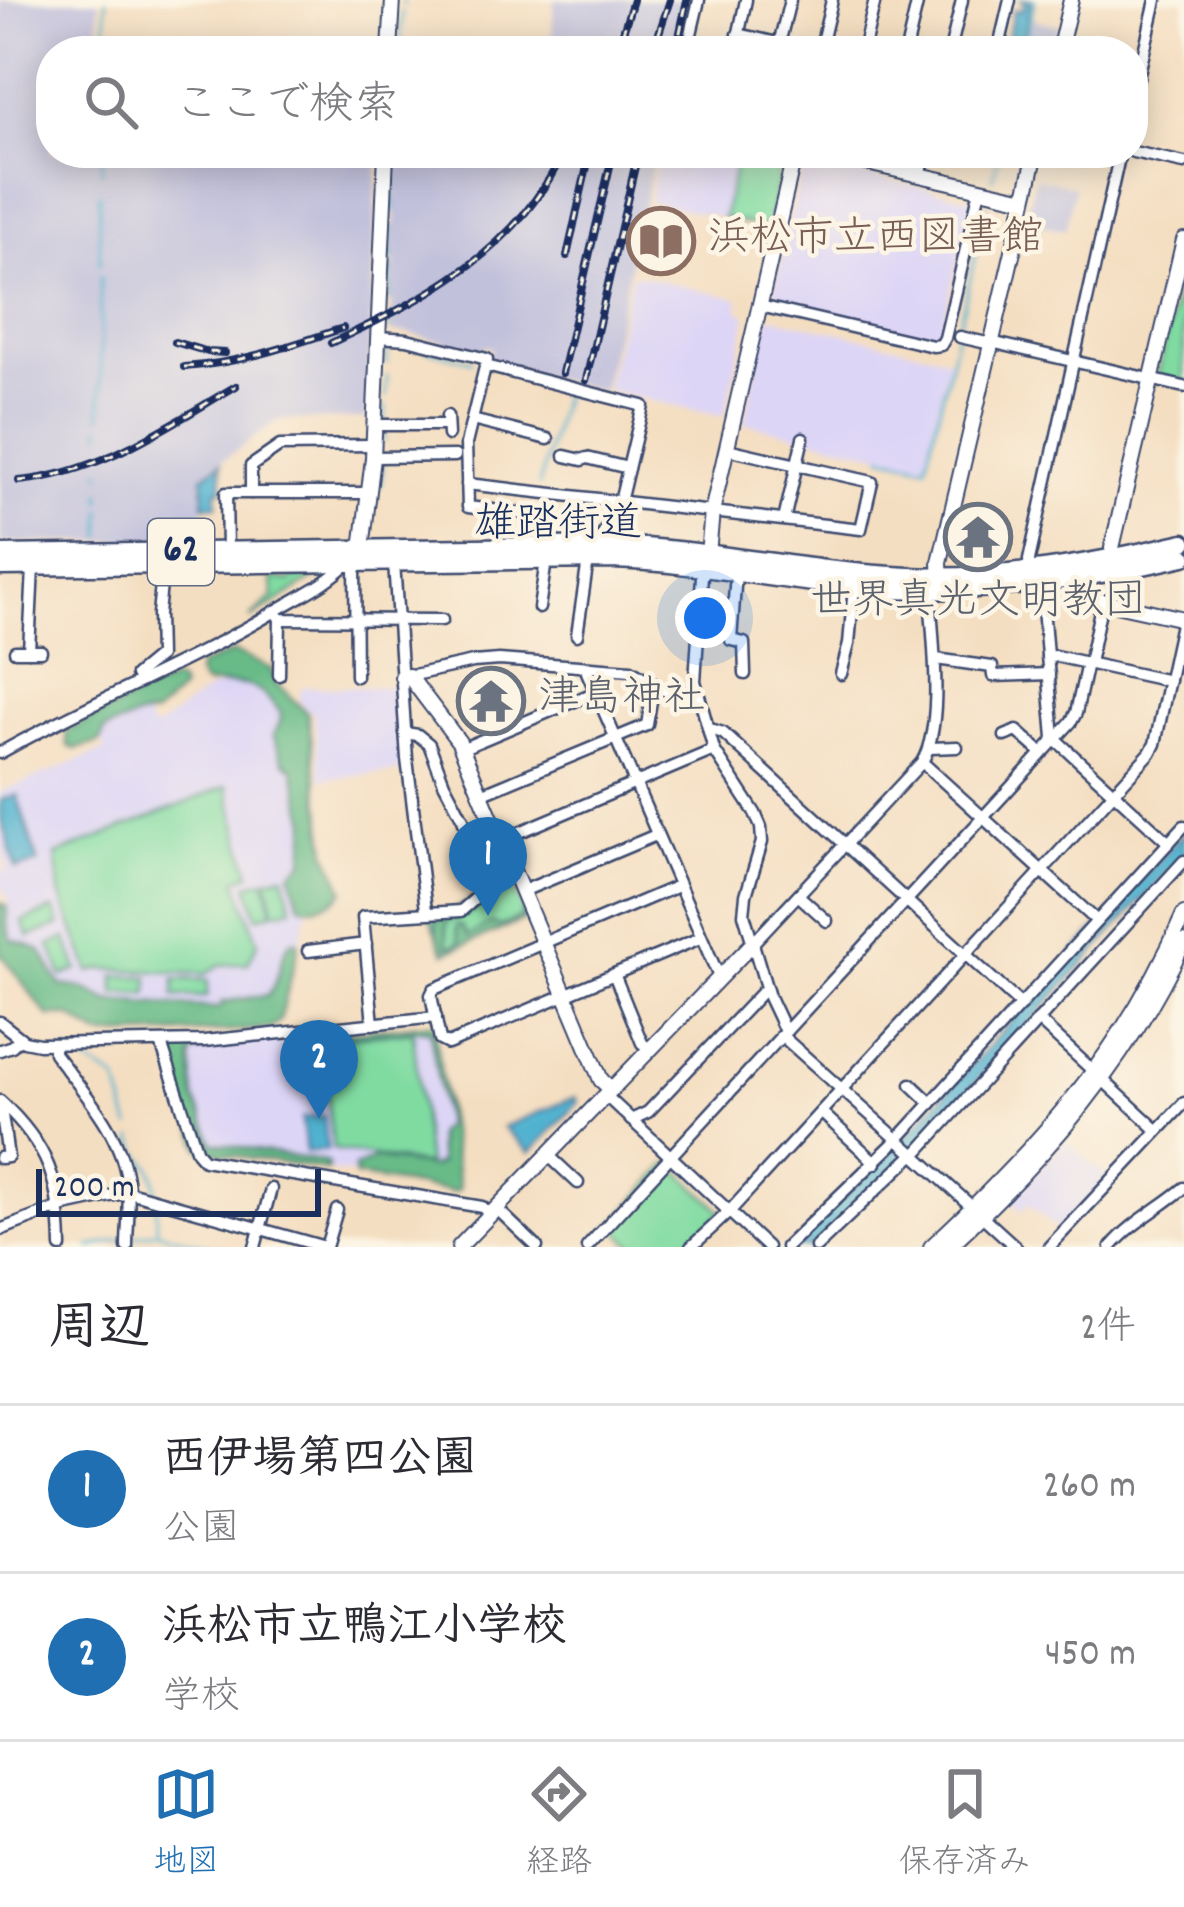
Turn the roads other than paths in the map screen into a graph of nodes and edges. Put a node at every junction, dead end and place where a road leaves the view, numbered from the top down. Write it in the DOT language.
graph roads {
  1 [pos="393,0"];
  2 [pos="699,0"];
  3 [pos="746,0"];
  4 [pos="790,0"];
  5 [pos="832,0"];
  6 [pos="875,0"];
  7 [pos="918,0"];
  8 [pos="962,0"];
  9 [pos="1010,0"];
  10 [pos="1071,0"];
  11 [pos="1156,0"];
  12 [pos="739,34"];
  13 [pos="391,36"];
  14 [pos="691,36"];
  15 [pos="747,36"];
  16 [pos="781,36"];
  17 [pos="821,36"];
  18 [pos="867,36"];
  19 [pos="910,36"];
  20 [pos="954,36"];
  21 [pos="1002,36"];
  22 [pos="1063,36"];
  23 [pos="1148,36"];
  24 [pos="1148,156"];
  25 [pos="1184,164"];
  26 [pos="385,168"];
  27 [pos="786,168"];
  28 [pos="889,168"];
  29 [pos="922,168"];
  30 [pos="1032,168"];
  31 [pos="1117,168"];
  32 [pos="920,175"];
  33 [pos="980,189"];
  34 [pos="1025,199"];
  35 [pos="1184,240"];
  36 [pos="1178,289"];
  37 [pos="760,306"];
  38 [pos="960,337"];
  39 [pos="378,338"];
  40 [pos="991,343"];
  41 [pos="1072,361"];
  42 [pos="486,366"];
  43 [pos="1151,380"];
  44 [pos="1184,387"];
  45 [pos="472,420"];
  46 [pos="375,425"];
  47 [pos="447,425"];
  48 [pos="802,438"];
  49 [pos="548,439"];
  50 [pos="727,449"];
  51 [pos="374,451"];
  52 [pos="565,456"];
  53 [pos="448,460"];
  54 [pos="796,465"];
  55 [pos="628,468"];
  56 [pos="467,484"];
  57 [pos="251,493"];
  58 [pos="369,493"];
  59 [pos="620,502"];
  60 [pos="712,512"];
  61 [pos="540,516"];
  62 [pos="784,520"];
  63 [pos="1184,542"];
  64 [pos="604,546"];
  65 [pos="227,551"];
  66 [pos="0,554"];
  67 [pos="1184,557"];
  68 [pos="355,558"];
  69 [pos="1114,558"];
  70 [pos="587,560"];
  71 [pos="546,561"];
  72 [pos="707,561"];
  73 [pos="394,562"];
  74 [pos="163,565"];
  75 [pos="0,567"];
  76 [pos="33,567"];
  77 [pos="736,573"];
  78 [pos="1037,576"];
  79 [pos="1094,577"];
  80 [pos="1068,581"];
  81 [pos="937,586"];
  82 [pos="854,587"];
  83 [pos="1102,601"];
  84 [pos="539,608"];
  85 [pos="278,615"];
  86 [pos="1183,619"];
  87 [pos="355,620"];
  88 [pos="396,620"];
  89 [pos="442,620"];
  90 [pos="577,635"];
  91 [pos="15,651"];
  92 [pos="159,656"];
  93 [pos="1047,657"];
  94 [pos="936,659"];
  95 [pos="180,661"];
  96 [pos="1088,663"];
  97 [pos="587,667"];
  98 [pos="745,674"];
  99 [pos="841,674"];
  100 [pos="1048,674"];
  101 [pos="279,676"];
  102 [pos="356,676"];
  103 [pos="405,676"];
  104 [pos="139,681"];
  105 [pos="1168,681"];
  106 [pos="654,683"];
  107 [pos="698,691"];
  108 [pos="596,692"];
  109 [pos="709,731"];
  110 [pos="405,733"];
  111 [pos="1005,736"];
  112 [pos="615,738"];
  113 [pos="1054,738"];
  114 [pos="957,746"];
  115 [pos="461,748"];
  116 [pos="930,748"];
  117 [pos="714,750"];
  118 [pos="1041,752"];
  119 [pos="0,753"];
  120 [pos="922,762"];
  121 [pos="634,784"];
  122 [pos="1114,792"];
  123 [pos="481,794"];
  124 [pos="982,816"];
  125 [pos="1184,826"];
  126 [pos="656,835"];
  127 [pos="501,840"];
  128 [pos="1169,843"];
  129 [pos="845,845"];
  130 [pos="475,854"];
  131 [pos="1184,861"];
  132 [pos="514,869"];
  133 [pos="1042,871"];
  134 [pos="678,886"];
  135 [pos="523,891"];
  136 [pos="798,895"];
  137 [pos="905,899"];
  138 [pos="426,910"];
  139 [pos="1184,914"];
  140 [pos="1097,921"];
  141 [pos="827,922"];
  142 [pos="700,938"];
  143 [pos="1184,942"];
  144 [pos="544,943"];
  145 [pos="366,944"];
  146 [pos="752,944"];
  147 [pos="308,951"];
  148 [pos="965,954"];
  149 [pos="614,974"];
  150 [pos="718,977"];
  151 [pos="767,991"];
  152 [pos="566,995"];
  153 [pos="1021,1005"];
  154 [pos="436,1017"];
  155 [pos="1038,1020"];
  156 [pos="0,1022"];
  157 [pos="373,1024"];
  158 [pos="783,1033"];
  159 [pos="20,1038"];
  160 [pos="161,1043"];
  161 [pos="54,1044"];
  162 [pos="0,1049"];
  163 [pos="649,1049"];
  164 [pos="1099,1077"];
  165 [pos="910,1084"];
  166 [pos="841,1090"];
  167 [pos="608,1092"];
  168 [pos="932,1102"];
  169 [pos="2,1103"];
  170 [pos="1183,1107"];
  171 [pos="821,1112"];
  172 [pos="632,1120"];
  173 [pos="1157,1130"];
  174 [pos="898,1141"];
  175 [pos="548,1154"];
  176 [pos="913,1155"];
  177 [pos="669,1157"];
  178 [pos="0,1159"];
  179 [pos="876,1162"];
  180 [pos="578,1184"];
  181 [pos="1184,1188"];
  182 [pos="272,1190"];
  183 [pos="129,1192"];
  184 [pos="60,1207"];
  185 [pos="337,1210"];
  186 [pos="493,1211"];
  187 [pos="729,1212"];
  188 [pos="978,1212"];
  189 [pos="260,1229"];
  190 [pos="0,1230"];
  191 [pos="61,1247"];
  192 [pos="127,1247"];
  193 [pos="255,1247"];
  194 [pos="325,1247"];
  195 [pos="458,1247"];
  196 [pos="537,1247"];
  197 [pos="586,1247"];
  198 [pos="691,1247"];
  199 [pos="766,1247"];
  200 [pos="786,1247"];
  201 [pos="816,1247"];
  202 [pos="932,1247"];
  203 [pos="948,1247"];
  204 [pos="1016,1247"];
  205 [pos="1049,1247"];
  206 [pos="1111,1247"];
  1 -- 13 [label="street"];
  2 -- 14 [label="street"];
  3 -- 12 [label="street"];
  4 -- 16 [label="street"];
  5 -- 17 [label="street"];
  6 -- 18 [label="street"];
  7 -- 19 [label="street"];
  8 -- 20 [label="street"];
  9 -- 21 [label="street"];
  10 -- 22 [label="street"];
  11 -- 23 [label="street"];
  12 -- 15 [label="street"];
  24 -- 25 [label="street"];
  26 -- 39 [label="street"];
  27 -- 37 [label="street"];
  28 -- 32 [label="street"];
  29 -- 32 [label="street"];
  30 -- 34 [label="street"];
  31 -- 41 [label="street"];
  32 -- 33 [label="street"];
  33 -- 34 [label="street"];
  33 -- 37 [label="street"];
  34 -- 40 [label="street"];
  35 -- 36 [label="street"];
  36 -- 43 [label="street"];
  37 -- 50 [label="street"];
  38 -- 40 [label="street"];
  39 -- 42 [label="street"];
  39 -- 46 [label="street"];
  40 -- 41 [label="street"];
  40 -- 81 [label="street"];
  41 -- 43 [label="street"];
  41 -- 78 [label="street"];
  42 -- 45 [label="street"];
  42 -- 55 [label="street"];
  43 -- 44 [label="street"];
  43 -- 69 [label="street"];
  45 -- 49 [label="street"];
  45 -- 56 [label="street"];
  46 -- 47 [label="street"];
  46 -- 51 [label="street"];
  48 -- 54 [label="street"];
  50 -- 54 [label="street"];
  50 -- 60 [label="street"];
  51 -- 53 [label="street"];
  51 -- 57 [label="street"];
  51 -- 58 [label="street"];
  52 -- 55 [label="street"];
  54 -- 62 [label="street"];
  54 -- 62 [label="street"];
  55 -- 59 [label="street"];
  56 -- 59 [label="street"];
  56 -- 61 [label="street"];
  57 -- 58 [label="street"];
  57 -- 65 [label="street"];
  58 -- 68 [label="street"];
  59 -- 60 [label="street"];
  59 -- 64 [label="street"];
  60 -- 62 [label="street"];
  60 -- 72 [label="street"];
  63 -- 69 [label="main road, 62"];
  64 -- 68 [label="main road, 雄踏街道 / 62"];
  64 -- 72 [label="main road, 雄踏街道 / 62"];
  65 -- 66 [label="main road, 雄踏街道 / 62"];
  65 -- 68 [label="main road, 雄踏街道 / 62"];
  67 -- 79 [label="main road, 62"];
  68 -- 73 [label="main road, 雄踏街道 / 62"];
  68 -- 74 [label="main road, 雄踏街道 / 62"];
  68 -- 85 [label="street"];
  68 -- 87 [label="street"];
  69 -- 78 [label="main road, 62"];
  70 -- 71 [label="main road, 雄踏街道 / 62"];
  70 -- 72 [label="main road, 雄踏街道 / 62"];
  70 -- 90 [label="street"];
  71 -- 73 [label="main road, 雄踏街道 / 62"];
  71 -- 84 [label="street"];
  72 -- 77 [label="main road, 雄踏街道 / 62"];
  72 -- 81 [label="main road, 雄踏街道 / 62"];
  72 -- 107 [label="street"];
  73 -- 88 [label="street"];
  74 -- 76 [label="main road, 雄踏街道 / 62"];
  74 -- 92 [label="street"];
  75 -- 76 [label="main road, 雄踏街道 / 62"];
  76 -- 91 [label="street"];
  77 -- 82 [label="main road, 雄踏街道 / 62"];
  77 -- 98 [label="street"];
  78 -- 79 [label="street"];
  78 -- 80 [label="main road, 雄踏街道 / 62"];
  78 -- 81 [label="main road, 雄踏街道 / 62"];
  78 -- 93 [label="street"];
  79 -- 80 [label="main road, 62"];
  79 -- 83 [label="street"];
  80 -- 83 [label="street"];
  81 -- 82 [label="main road, 雄踏街道 / 62"];
  81 -- 94 [label="street"];
  82 -- 99 [label="street"];
  83 -- 86 [label="street"];
  83 -- 96 [label="street"];
  85 -- 87 [label="street"];
  85 -- 95 [label="street"];
  85 -- 101 [label="street"];
  86 -- 105 [label="street"];
  87 -- 88 [label="street"];
  87 -- 102 [label="street"];
  88 -- 89 [label="street"];
  88 -- 103 [label="street"];
  92 -- 95 [label="street"];
  92 -- 104 [label="street"];
  93 -- 96 [label="street"];
  93 -- 100 [label="street"];
  94 -- 100 [label="street"];
  94 -- 116 [label="street"];
  95 -- 104 [label="street"];
  96 -- 105 [label="street"];
  96 -- 113 [label="street"];
  97 -- 103 [label="street"];
  97 -- 106 [label="street"];
  97 -- 108 [label="street"];
  100 -- 113 [label="street"];
  103 -- 110 [label="street"];
  103 -- 115 [label="street"];
  104 -- 119 [label="street"];
  105 -- 122 [label="street"];
  106 -- 107 [label="street"];
  106 -- 112 [label="street"];
  107 -- 109 [label="street"];
  108 -- 112 [label="street"];
  108 -- 115 [label="street"];
  109 -- 117 [label="street"];
  109 -- 129 [label="street"];
  110 -- 130 [label="street"];
  110 -- 138 [label="street"];
  111 -- 118 [label="street"];
  112 -- 121 [label="street"];
  112 -- 123 [label="street"];
  113 -- 118 [label="street"];
  113 -- 122 [label="street"];
  114 -- 116 [label="street"];
  115 -- 123 [label="street"];
  116 -- 120 [label="street"];
  117 -- 121 [label="street"];
  117 -- 146 [label="street"];
  118 -- 124 [label="street"];
  120 -- 124 [label="street"];
  120 -- 129 [label="street"];
  121 -- 126 [label="street"];
  121 -- 127 [label="street"];
  122 -- 128 [label="street"];
  122 -- 133 [label="street"];
  123 -- 127 [label="street"];
  124 -- 133 [label="street"];
  124 -- 137 [label="street"];
  125 -- 128 [label="street"];
  126 -- 134 [label="street"];
  126 -- 135 [label="street"];
  127 -- 132 [label="street"];
  128 -- 140 [label="street"];
  129 -- 136 [label="street"];
  129 -- 137 [label="street"];
  131 -- 155 [label="street"];
  132 -- 135 [label="street"];
  132 -- 145 [label="street"];
  133 -- 140 [label="street"];
  133 -- 148 [label="street"];
  134 -- 142 [label="street"];
  134 -- 144 [label="street"];
  135 -- 144 [label="street"];
  136 -- 141 [label="street"];
  136 -- 146 [label="street"];
  137 -- 148 [label="street"];
  137 -- 158 [label="street"];
  139 -- 164 [label="street"];
  140 -- 153 [label="street"];
  142 -- 149 [label="street"];
  142 -- 150 [label="street"];
  143 -- 164 [label="street"];
  144 -- 152 [label="street"];
  144 -- 154 [label="street"];
  145 -- 147 [label="street"];
  145 -- 157 [label="street"];
  146 -- 150 [label="street"];
  146 -- 151 [label="street"];
  148 -- 153 [label="street"];
  148 -- 166 [label="street"];
  149 -- 152 [label="street"];
  149 -- 163 [label="street"];
  150 -- 163 [label="street"];
  151 -- 158 [label="street"];
  151 -- 172 [label="street"];
  152 -- 154 [label="street"];
  152 -- 167 [label="street"];
  153 -- 168 [label="street"];
  154 -- 157 [label="street"];
  155 -- 164 [label="street"];
  155 -- 176 [label="street"];
  156 -- 159 [label="street"];
  157 -- 160 [label="street"];
  158 -- 166 [label="street"];
  158 -- 177 [label="street"];
  159 -- 161 [label="street"];
  159 -- 162 [label="street"];
  160 -- 161 [label="street"];
  160 -- 186 [label="street"];
  161 -- 183 [label="street"];
  163 -- 167 [label="street"];
  164 -- 173 [label="street"];
  164 -- 188 [label="street"];
  165 -- 168 [label="street"];
  166 -- 171 [label="street"];
  166 -- 174 [label="street"];
  167 -- 172 [label="street"];
  167 -- 175 [label="street"];
  168 -- 174 [label="street"];
  169 -- 178 [label="street"];
  169 -- 184 [label="street"];
  170 -- 173 [label="street"];
  171 -- 179 [label="street"];
  171 -- 187 [label="street"];
  172 -- 177 [label="street"];
  173 -- 205 [label="street"];
  174 -- 176 [label="street"];
  174 -- 179 [label="street"];
  175 -- 180 [label="street"];
  175 -- 186 [label="street"];
  176 -- 188 [label="street"];
  176 -- 201 [label="street"];
  177 -- 187 [label="street"];
  177 -- 197 [label="street"];
  179 -- 200 [label="street"];
  181 -- 206 [label="street"];
  182 -- 189 [label="street"];
  183 -- 184 [label="street"];
  183 -- 189 [label="street"];
  183 -- 192 [label="street"];
  184 -- 190 [label="street"];
  184 -- 191 [label="street"];
  185 -- 194 [label="street"];
  186 -- 195 [label="street"];
  186 -- 196 [label="street"];
  187 -- 198 [label="street"];
  187 -- 199 [label="street"];
  188 -- 202 [label="street"];
  188 -- 203 [label="street"];
  188 -- 204 [label="street"];
  189 -- 193 [label="street"];
  189 -- 194 [label="street"];
}
